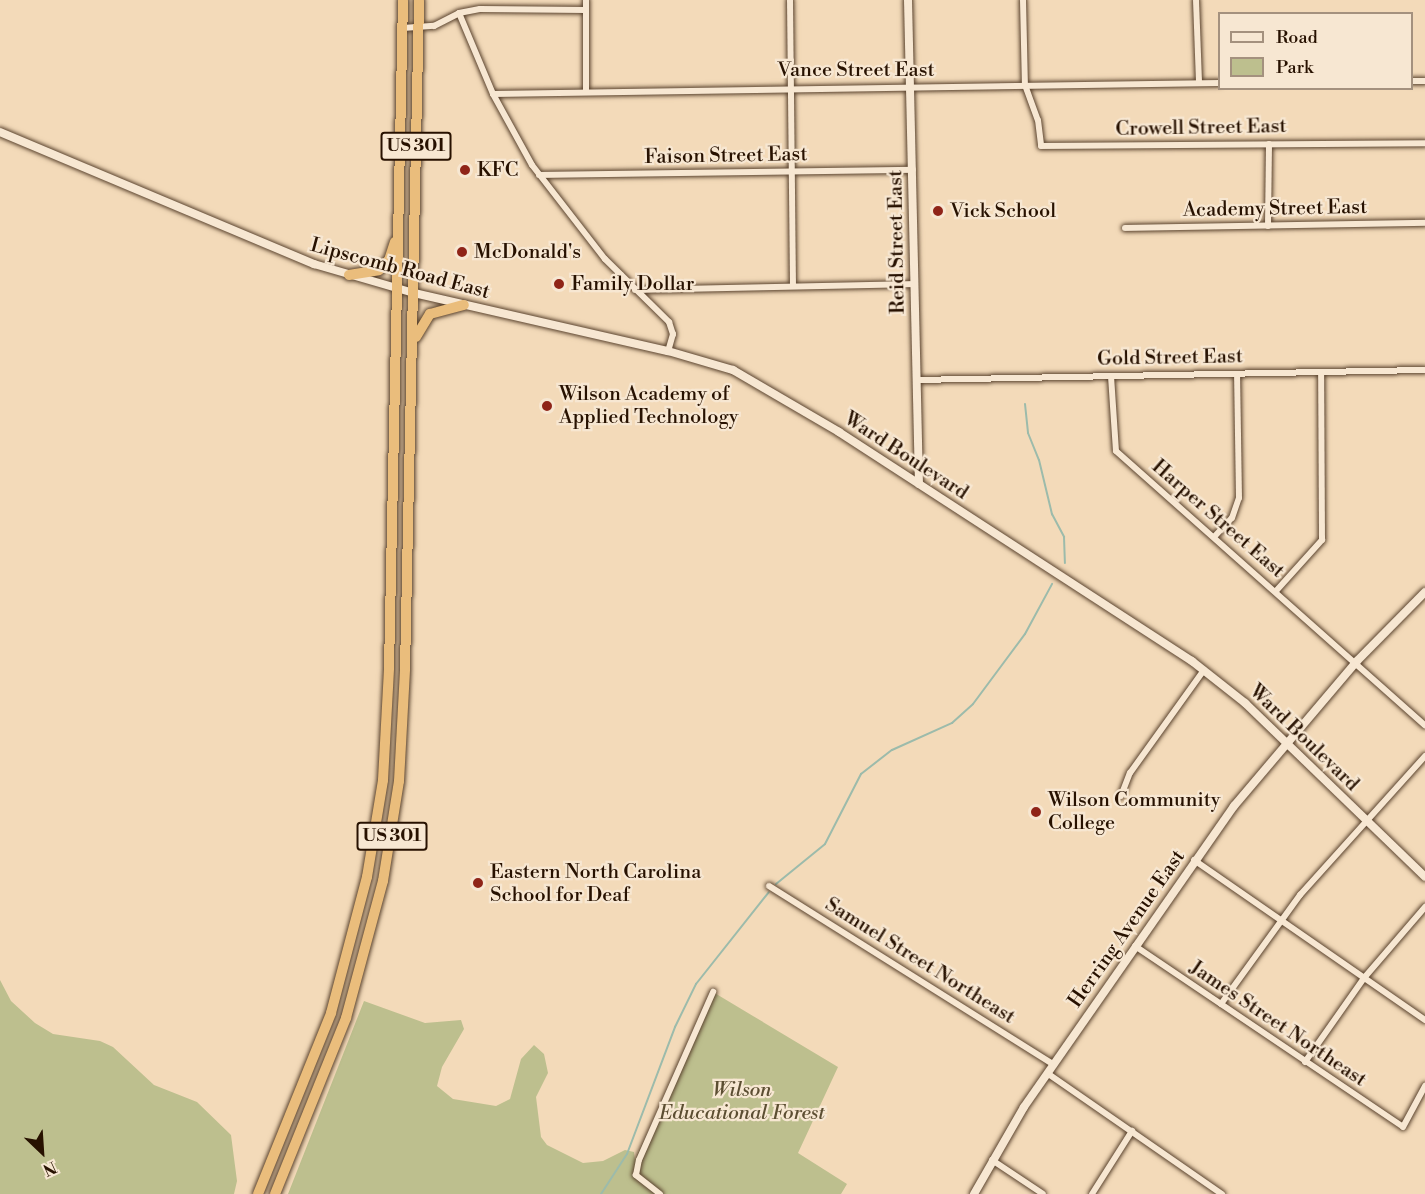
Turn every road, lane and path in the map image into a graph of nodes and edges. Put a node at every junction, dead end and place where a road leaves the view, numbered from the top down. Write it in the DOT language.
graph roads {
  1 [pos="404,0"];
  2 [pos="419,0"];
  3 [pos="586,0"];
  4 [pos="790,0"];
  5 [pos="908,0"];
  6 [pos="1023,0"];
  7 [pos="1197,0"];
  8 [pos="586,10"];
  9 [pos="459,13"];
  10 [pos="403,28"];
  11 [pos="418,28"];
  12 [pos="1198,83"];
  13 [pos="1218,83"];
  14 [pos="1025,85"];
  15 [pos="912,86"];
  16 [pos="793,87"];
  17 [pos="586,91"];
  18 [pos="493,94"];
  19 [pos="0,132"];
  20 [pos="1425,143"];
  21 [pos="1269,144"];
  22 [pos="913,170"];
  23 [pos="795,171"];
  24 [pos="539,175"];
  25 [pos="1425,223"];
  26 [pos="1268,226"];
  27 [pos="399,227"];
  28 [pos="1125,228"];
  29 [pos="349,275"];
  30 [pos="914,284"];
  31 [pos="794,285"];
  32 [pos="398,289"];
  33 [pos="635,290"];
  34 [pos="414,293"];
  35 [pos="464,305"];
  36 [pos="413,346"];
  37 [pos="668,351"];
  38 [pos="1425,370"];
  39 [pos="1321,372"];
  40 [pos="1237,374"];
  41 [pos="1111,376"];
  42 [pos="916,380"];
  43 [pos="919,484"];
  44 [pos="1214,537"];
  45 [pos="1276,591"];
  46 [pos="1425,592"];
  47 [pos="1357,661"];
  48 [pos="1204,670"];
  49 [pos="1425,725"];
  50 [pos="1286,742"];
  51 [pos="1425,756"];
  52 [pos="1121,795"];
  53 [pos="1365,819"];
  54 [pos="1194,861"];
  55 [pos="1425,877"];
  56 [pos="769,886"];
  57 [pos="1425,907"];
  58 [pos="1279,920"];
  59 [pos="1135,946"];
  60 [pos="1364,978"];
  61 [pos="713,992"];
  62 [pos="1221,1004"];
  63 [pos="1425,1020"];
  64 [pos="1305,1062"];
  65 [pos="1053,1064"];
  66 [pos="1047,1073"];
  67 [pos="1425,1086"];
  68 [pos="1132,1131"];
  69 [pos="992,1160"];
  70 [pos="1218,1193"];
  71 [pos="258,1194"];
  72 [pos="274,1194"];
  73 [pos="660,1194"];
  74 [pos="974,1194"];
  75 [pos="1043,1194"];
  76 [pos="1092,1194"];
  1 -- 10 [label="highway, US 301"];
  2 -- 11 [label="highway, US 301"];
  3 -- 8 [label="street"];
  4 -- 16 [label="street"];
  5 -- 15 [label="main road, Reid Street East"];
  6 -- 14 [label="street"];
  7 -- 12 [label="street"];
  8 -- 9 [label="street"];
  8 -- 17 [label="street"];
  9 -- 11 [label="street"];
  9 -- 18 [label="street"];
  10 -- 11 [label="street"];
  10 -- 27 [label="highway, US 301"];
  11 -- 34 [label="highway, US 301"];
  12 -- 13 [label="street, Vance Street East"];
  12 -- 14 [label="street, Vance Street East"];
  14 -- 15 [label="street, Vance Street East"];
  14 -- 21 [label="street, Crowell Street East"];
  15 -- 16 [label="street, Vance Street East"];
  15 -- 22 [label="main road, Reid Street East"];
  16 -- 17 [label="street, Vance Street East"];
  16 -- 23 [label="street"];
  17 -- 18 [label="street, Vance Street East"];
  18 -- 24 [label="street"];
  19 -- 29 [label="main road, Lipscomb Road East"];
  20 -- 21 [label="street, Crowell Street East"];
  21 -- 26 [label="street"];
  22 -- 23 [label="street, Faison Street East"];
  22 -- 30 [label="main road, Reid Street East"];
  23 -- 24 [label="street, Faison Street East"];
  23 -- 31 [label="street"];
  24 -- 33 [label="street"];
  25 -- 26 [label="street, Academy Street East"];
  26 -- 28 [label="street, Academy Street East"];
  27 -- 29 [label="highway"];
  27 -- 32 [label="highway, US 301"];
  29 -- 32 [label="main road, Lipscomb Road East"];
  30 -- 31 [label="street"];
  30 -- 42 [label="main road, Reid Street East"];
  31 -- 33 [label="street"];
  32 -- 34 [label="main road, Lipscomb Road East"];
  32 -- 71 [label="highway, US 301"];
  33 -- 37 [label="street"];
  34 -- 35 [label="main road, Lipscomb Road East"];
  34 -- 36 [label="highway, US 301"];
  35 -- 36 [label="highway"];
  35 -- 37 [label="main road, Lipscomb Road East"];
  36 -- 72 [label="highway, US 301"];
  37 -- 43 [label="main road, Ward Boulevard"];
  38 -- 39 [label="street, Gold Street East"];
  39 -- 40 [label="street, Gold Street East"];
  39 -- 45 [label="street"];
  40 -- 41 [label="street, Gold Street East"];
  40 -- 44 [label="street"];
  41 -- 42 [label="street, Gold Street East"];
  41 -- 44 [label="street, Harper Street East"];
  42 -- 43 [label="main road, Reid Street East"];
  43 -- 48 [label="main road, Ward Boulevard"];
  44 -- 45 [label="street, Harper Street East"];
  45 -- 47 [label="street, Harper Street East"];
  46 -- 47 [label="main road, Herring Avenue East"];
  47 -- 49 [label="street, Harper Street East"];
  47 -- 50 [label="main road, Herring Avenue East"];
  48 -- 50 [label="main road, Ward Boulevard"];
  48 -- 52 [label="street"];
  50 -- 53 [label="main road, Ward Boulevard"];
  50 -- 54 [label="main road, Herring Avenue East"];
  51 -- 53 [label="street"];
  53 -- 55 [label="main road, Ward Boulevard"];
  53 -- 58 [label="street"];
  54 -- 58 [label="street"];
  54 -- 59 [label="main road, Herring Avenue East"];
  56 -- 65 [label="street, Samuel Street Northeast"];
  57 -- 60 [label="street"];
  58 -- 60 [label="street"];
  58 -- 62 [label="street"];
  59 -- 62 [label="street, James Street Northeast"];
  59 -- 65 [label="main road, Herring Avenue East"];
  60 -- 63 [label="street"];
  60 -- 64 [label="street"];
  61 -- 73 [label="street"];
  62 -- 64 [label="street, James Street Northeast"];
  64 -- 67 [label="street, James Street Northeast"];
  65 -- 66 [label="main road, Herring Avenue East"];
  66 -- 68 [label="street"];
  66 -- 69 [label="main road, Herring Avenue East"];
  68 -- 70 [label="street"];
  68 -- 76 [label="street"];
  69 -- 74 [label="main road, Herring Avenue East"];
  69 -- 75 [label="street"];
}
